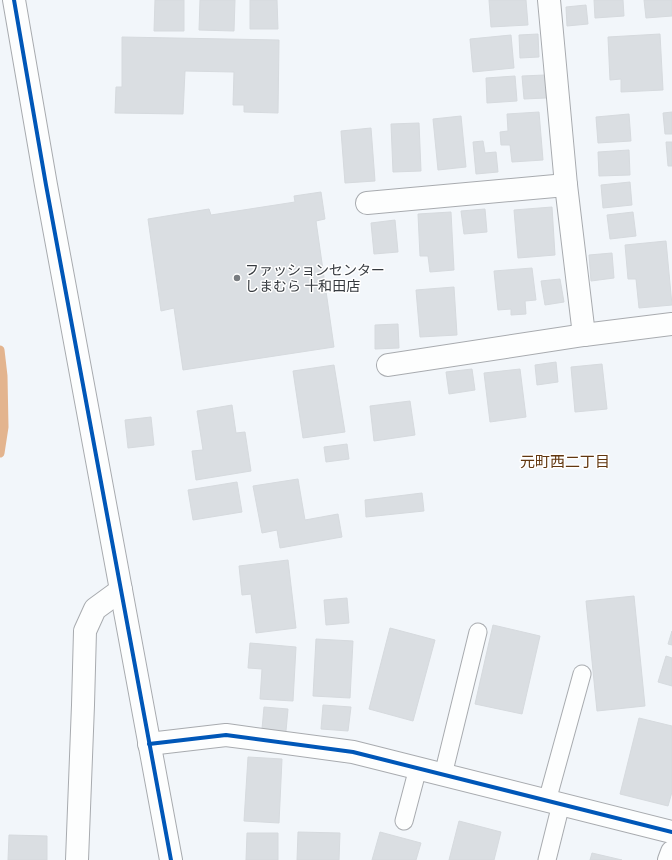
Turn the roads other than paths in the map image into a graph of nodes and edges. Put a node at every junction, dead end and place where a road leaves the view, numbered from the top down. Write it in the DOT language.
graph roads {
  1 [pos="14,0"];
  2 [pos="549,0"];
  3 [pos="566,185"];
  4 [pos="367,203"];
  5 [pos="672,324"];
  6 [pos="584,335"];
  7 [pos="388,365"];
  8 [pos="121,590"];
  9 [pos="478,632"];
  10 [pos="582,674"];
  11 [pos="149,744"];
  12 [pos="418,768"];
  13 [pos="442,775"];
  14 [pos="554,803"];
  15 [pos="404,821"];
  16 [pos="672,832"];
  17 [pos="672,852"];
  18 [pos="77,860"];
  19 [pos="171,860"];
  20 [pos="547,860"];
  21 [pos="669,860"];
  1 -- 8 [label="street"];
  2 -- 3 [label="street"];
  3 -- 4 [label="street"];
  3 -- 6 [label="street"];
  5 -- 6 [label="street"];
  6 -- 7 [label="street"];
  8 -- 11 [label="street"];
  8 -- 18 [label="street"];
  9 -- 13 [label="lane"];
  10 -- 14 [label="lane"];
  11 -- 12 [label="street"];
  11 -- 19 [label="street"];
  12 -- 13 [label="street"];
  12 -- 15 [label="lane"];
  13 -- 14 [label="street"];
  14 -- 16 [label="street"];
  14 -- 20 [label="lane"];
  17 -- 21 [label="street"];
}
